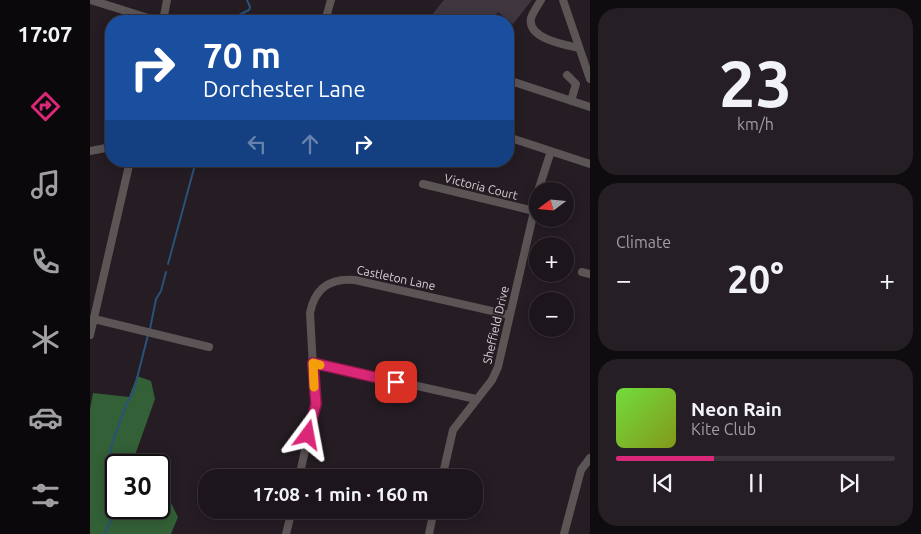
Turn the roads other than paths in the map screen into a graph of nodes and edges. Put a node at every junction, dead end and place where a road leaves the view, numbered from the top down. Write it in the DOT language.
graph roads {
  1 [pos="91,0"];
  2 [pos="167,0"];
  3 [pos="331,0"];
  4 [pos="541,0"];
  5 [pos="563,0"];
  6 [pos="139,15"];
  7 [pos="164,15"];
  8 [pos="326,15"];
  9 [pos="579,48"];
  10 [pos="567,74"];
  11 [pos="590,79"];
  12 [pos="514,82"];
  13 [pos="571,100"];
  14 [pos="590,107"];
  15 [pos="514,139"];
  16 [pos="105,148"];
  17 [pos="551,151"];
  18 [pos="90,152"];
  19 [pos="590,164"];
  20 [pos="129,167"];
  21 [pos="541,182"];
  22 [pos="423,184"];
  23 [pos="529,211"];
  24 [pos="530,228"];
  25 [pos="510,315"];
  26 [pos="94,319"];
  27 [pos="90,335"];
  28 [pos="208,347"];
  29 [pos="313,363"];
  30 [pos="476,399"];
  31 [pos="590,458"];
  32 [pos="301,469"];
  33 [pos="444,469"];
  34 [pos="290,519"];
  35 [pos="432,519"];
  36 [pos="286,534"];
  37 [pos="429,534"];
  38 [pos="564,534"];
  1 -- 6 [label="street"];
  2 -- 7 [label="street"];
  3 -- 8 [label="street"];
  4 -- 9 [label="street"];
  5 -- 9 [label="street"];
  9 -- 11 [label="street"];
  10 -- 13 [label="street"];
  12 -- 13 [label="street"];
  13 -- 14 [label="street"];
  15 -- 17 [label="street"];
  16 -- 18 [label="street"];
  17 -- 19 [label="street"];
  17 -- 21 [label="street, Sheffield Drive"];
  20 -- 26 [label="street"];
  22 -- 23 [label="street, Victoria Court"];
  24 -- 25 [label="street, Sheffield Drive"];
  25 -- 29 [label="street, Castleton Lane"];
  25 -- 30 [label="street, Sheffield Drive"];
  26 -- 27 [label="street"];
  26 -- 28 [label="street"];
  29 -- 30 [label="street"];
  29 -- 32 [label="street, Castleton Lane"];
  30 -- 33 [label="street, Sheffield Drive"];
  31 -- 38 [label="street"];
  34 -- 36 [label="street"];
  35 -- 37 [label="street"];
}
